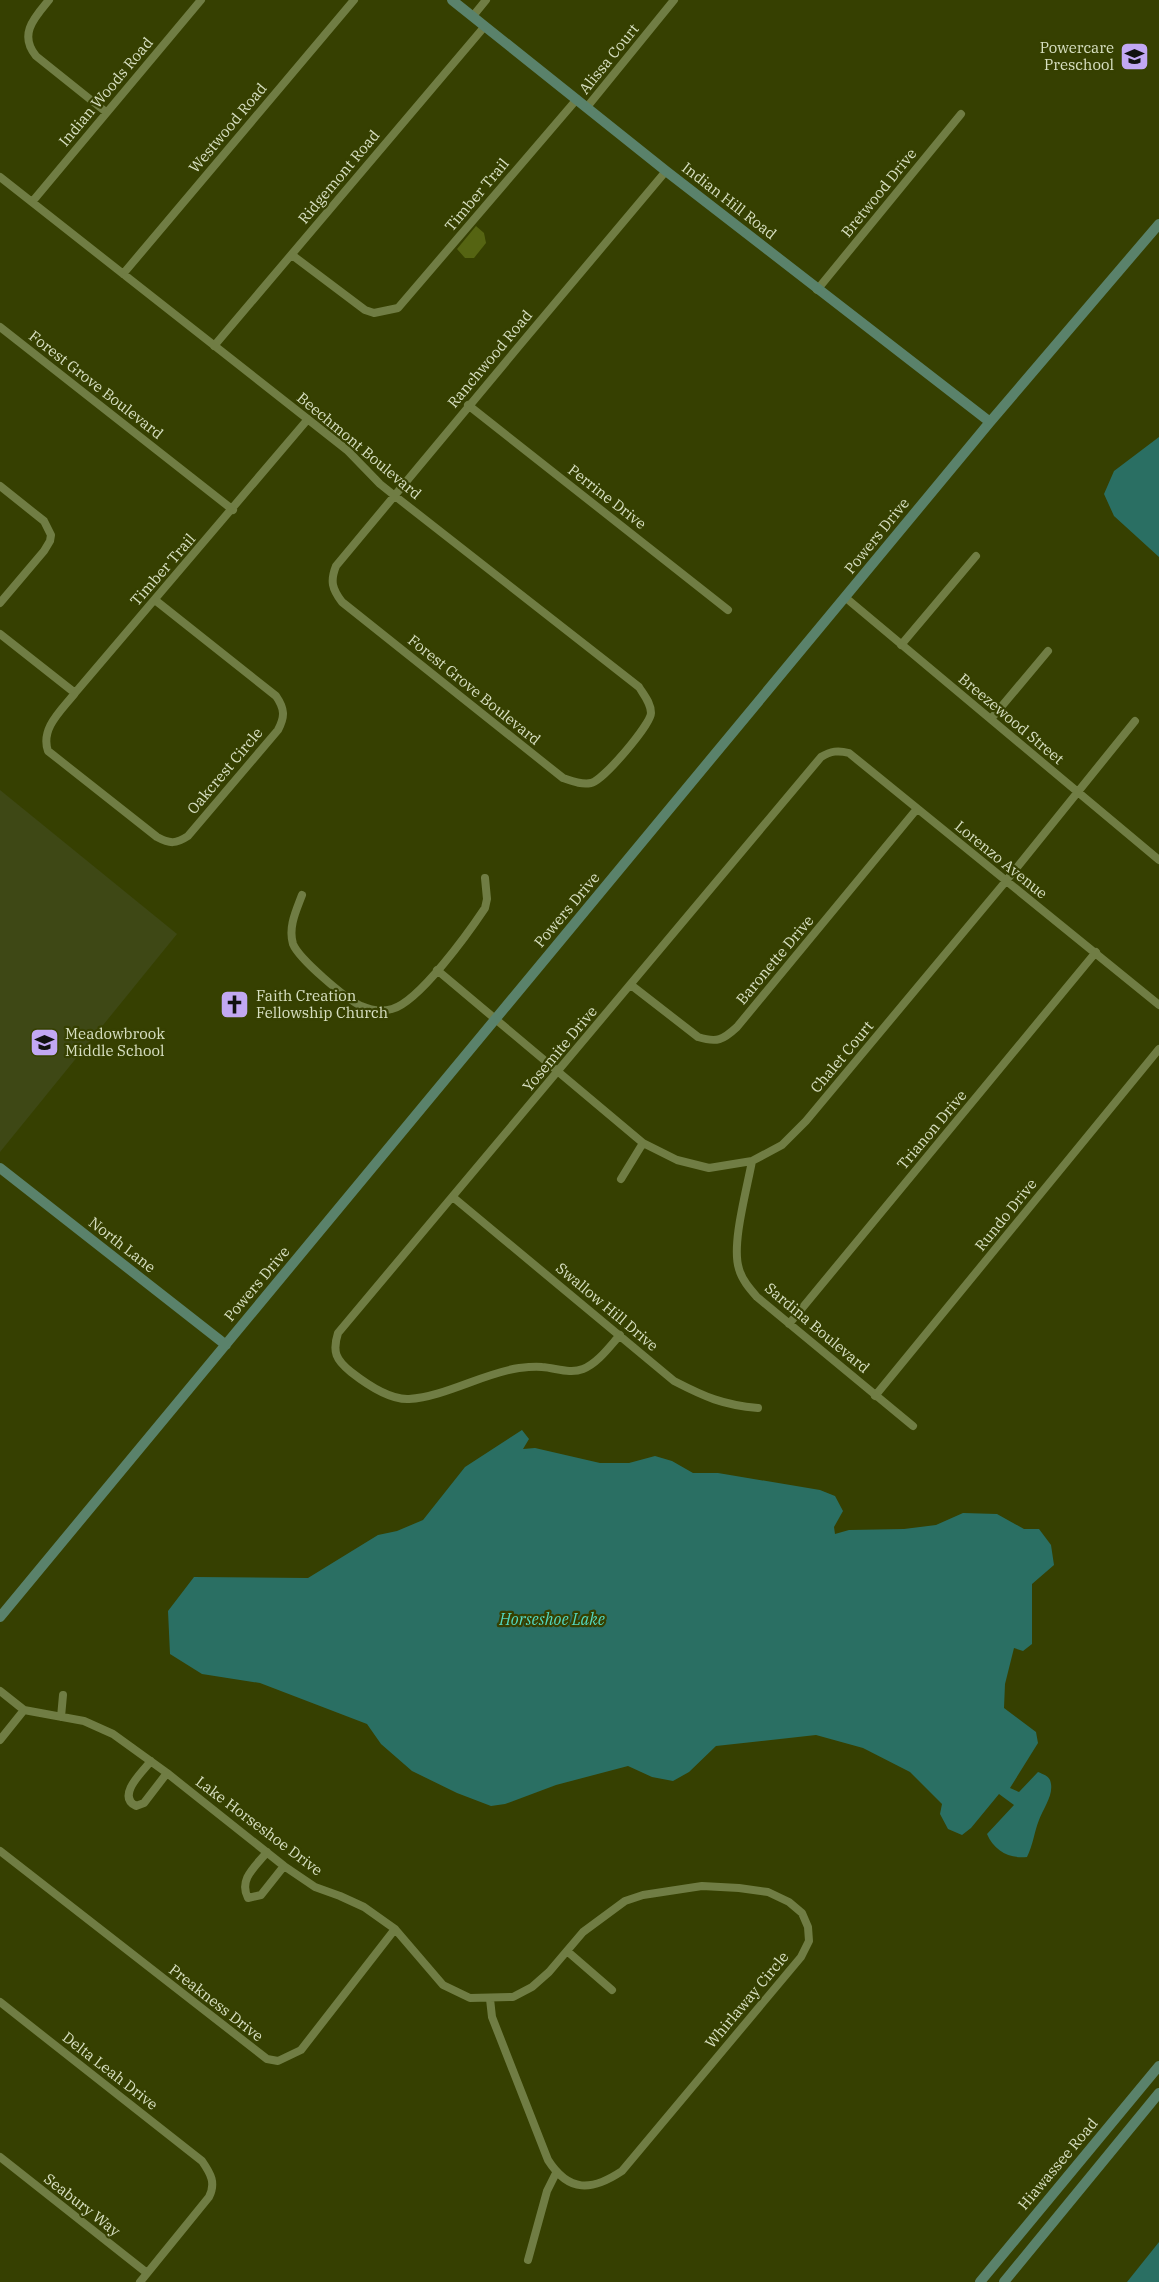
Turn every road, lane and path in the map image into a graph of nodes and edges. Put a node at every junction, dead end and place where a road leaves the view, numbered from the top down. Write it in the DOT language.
graph roads {
  1 [pos="49,0"];
  2 [pos="201,0"];
  3 [pos="354,0"];
  4 [pos="452,0"];
  5 [pos="486,0"];
  6 [pos="674,0"];
  7 [pos="473,16"];
  8 [pos="485,26"];
  9 [pos="577,99"];
  10 [pos="588,107"];
  11 [pos="106,112"];
  12 [pos="961,114"];
  13 [pos="666,171"];
  14 [pos="0,177"];
  15 [pos="32,202"];
  16 [pos="1159,224"];
  17 [pos="292,255"];
  18 [pos="123,274"];
  19 [pos="817,290"];
  20 [pos="0,327"];
  21 [pos="214,346"];
  22 [pos="468,405"];
  23 [pos="308,419"];
  24 [pos="990,422"];
  25 [pos="0,486"];
  26 [pos="395,496"];
  27 [pos="233,510"];
  28 [pos="976,556"];
  29 [pos="336,566"];
  30 [pos="846,598"];
  31 [pos="155,600"];
  32 [pos="0,603"];
  33 [pos="728,610"];
  34 [pos="0,634"];
  35 [pos="902,645"];
  36 [pos="1048,651"];
  37 [pos="75,693"];
  38 [pos="990,719"];
  39 [pos="1136,721"];
  40 [pos="45,741"];
  41 [pos="623,753"];
  42 [pos="821,757"];
  43 [pos="1078,793"];
  44 [pos="916,810"];
  45 [pos="1159,860"];
  46 [pos="485,878"];
  47 [pos="1006,881"];
  48 [pos="302,895"];
  49 [pos="1096,952"];
  50 [pos="437,970"];
  51 [pos="631,985"];
  52 [pos="1159,1005"];
  53 [pos="495,1020"];
  54 [pos="1159,1050"];
  55 [pos="558,1072"];
  56 [pos="643,1143"];
  57 [pos="752,1161"];
  58 [pos="0,1168"];
  59 [pos="621,1179"];
  60 [pos="453,1198"];
  61 [pos="789,1324"];
  62 [pos="620,1335"];
  63 [pos="226,1345"];
  64 [pos="876,1396"];
  65 [pos="758,1408"];
  66 [pos="913,1426"];
  67 [pos="0,1617"];
  68 [pos="0,1691"];
  69 [pos="63,1695"];
  70 [pos="24,1710"];
  71 [pos="61,1717"];
  72 [pos="0,1740"];
  73 [pos="151,1761"];
  74 [pos="167,1773"];
  75 [pos="0,1851"];
  76 [pos="267,1852"];
  77 [pos="284,1866"];
  78 [pos="395,1929"];
  79 [pos="567,1951"];
  80 [pos="612,1990"];
  81 [pos="490,1999"];
  82 [pos="0,2002"];
  83 [pos="1157,2073"];
  84 [pos="1159,2094"];
  85 [pos="0,2157"];
  86 [pos="556,2173"];
  87 [pos="528,2260"];
  88 [pos="147,2273"];
  89 [pos="140,2282"];
  90 [pos="981,2282"];
  91 [pos="1004,2282"];
  1 -- 11 [label="street"];
  2 -- 11 [label="street, Indian Woods Road"];
  3 -- 18 [label="street, Westwood Road"];
  4 -- 7 [label="street, Indian Hill Road"];
  5 -- 7 [label="street"];
  6 -- 10 [label="street, Alissa Court"];
  7 -- 8 [label="street, Indian Hill Road"];
  8 -- 9 [label="street, Indian Hill Road"];
  8 -- 17 [label="street, Ridgemont Road"];
  9 -- 10 [label="street, Indian Hill Road"];
  9 -- 17 [label="street, Timber Trail"];
  10 -- 13 [label="street, Indian Hill Road"];
  11 -- 15 [label="street, Indian Woods Road"];
  12 -- 19 [label="street, Bretwood Drive"];
  13 -- 19 [label="street, Indian Hill Road"];
  13 -- 22 [label="street, Ranchwood Road"];
  14 -- 15 [label="street, Beechmont Boulevard"];
  15 -- 18 [label="street, Beechmont Boulevard"];
  16 -- 24 [label="street, Powers Drive"];
  17 -- 21 [label="street, Ridgemont Road"];
  18 -- 21 [label="street, Beechmont Boulevard"];
  19 -- 24 [label="street, Indian Hill Road"];
  20 -- 27 [label="street, Forest Grove Boulevard"];
  21 -- 23 [label="street, Beechmont Boulevard"];
  22 -- 26 [label="street, Ranchwood Road"];
  22 -- 33 [label="street, Perrine Drive"];
  23 -- 26 [label="street, Beechmont Boulevard"];
  23 -- 27 [label="street, Timber Trail"];
  24 -- 30 [label="street, Powers Drive"];
  25 -- 32 [label="street"];
  26 -- 29 [label="street, Ranchwood Road"];
  26 -- 41 [label="street, Beechmont Boulevard"];
  27 -- 31 [label="street, Timber Trail"];
  28 -- 35 [label="street"];
  29 -- 41 [label="street, Forest Grove Boulevard"];
  30 -- 35 [label="street, Breezewood Street"];
  30 -- 53 [label="street, Powers Drive"];
  31 -- 37 [label="street, Timber Trail"];
  31 -- 40 [label="street, Oakcrest Circle"];
  34 -- 37 [label="street"];
  35 -- 38 [label="street, Breezewood Street"];
  36 -- 38 [label="street"];
  37 -- 40 [label="street, Timber Trail"];
  38 -- 43 [label="street, Breezewood Street"];
  39 -- 43 [label="street, Chalet Court"];
  42 -- 44 [label="street, Lorenzo Avenue"];
  42 -- 51 [label="street, Yosemite Drive"];
  43 -- 45 [label="street, Breezewood Street"];
  43 -- 47 [label="street, Chalet Court"];
  44 -- 47 [label="street, Lorenzo Avenue"];
  44 -- 51 [label="street, Baronette Drive"];
  46 -- 50 [label="street"];
  47 -- 49 [label="street, Lorenzo Avenue"];
  47 -- 57 [label="street, Chalet Court"];
  48 -- 50 [label="street"];
  49 -- 52 [label="street, Lorenzo Avenue"];
  49 -- 61 [label="street, Trianon Drive"];
  50 -- 53 [label="street, Chalet Court"];
  51 -- 55 [label="street, Yosemite Drive"];
  53 -- 55 [label="street, Chalet Court"];
  53 -- 63 [label="street, Powers Drive"];
  54 -- 64 [label="street, Rundo Drive"];
  55 -- 56 [label="street, Chalet Court"];
  55 -- 60 [label="street, Yosemite Drive"];
  56 -- 57 [label="street, Chalet Court"];
  56 -- 59 [label="street"];
  57 -- 61 [label="street, Sardina Boulevard"];
  58 -- 63 [label="street, North Lane"];
  60 -- 62 [label="street, Swallow Hill Drive"];
  60 -- 62 [label="street, Yosemite Drive"];
  61 -- 64 [label="street, Sardina Boulevard"];
  62 -- 65 [label="street, Swallow Hill Drive"];
  63 -- 67 [label="street, Powers Drive"];
  64 -- 66 [label="street, Sardina Boulevard"];
  68 -- 70 [label="street, Lake Horseshoe Drive"];
  69 -- 71 [label="street"];
  70 -- 71 [label="street, Lake Horseshoe Drive"];
  70 -- 72 [label="street"];
  71 -- 73 [label="street, Lake Horseshoe Drive"];
  73 -- 74 [label="street, Lake Horseshoe Drive"];
  73 -- 74 [label="street"];
  74 -- 76 [label="street, Lake Horseshoe Drive"];
  75 -- 78 [label="street, Preakness Drive"];
  76 -- 77 [label="street, Lake Horseshoe Drive"];
  76 -- 77 [label="street"];
  77 -- 78 [label="street, Lake Horseshoe Drive"];
  78 -- 81 [label="street, Lake Horseshoe Drive"];
  79 -- 80 [label="street"];
  79 -- 81 [label="street, Whirlaway Circle"];
  79 -- 86 [label="street, Whirlaway Circle"];
  81 -- 86 [label="street"];
  82 -- 88 [label="street, Delta Leah Drive"];
  83 -- 90 [label="street, Hiawassee Road"];
  84 -- 91 [label="street"];
  85 -- 88 [label="street, Seabury Way"];
  86 -- 87 [label="street"];
  88 -- 89 [label="street"];
}
